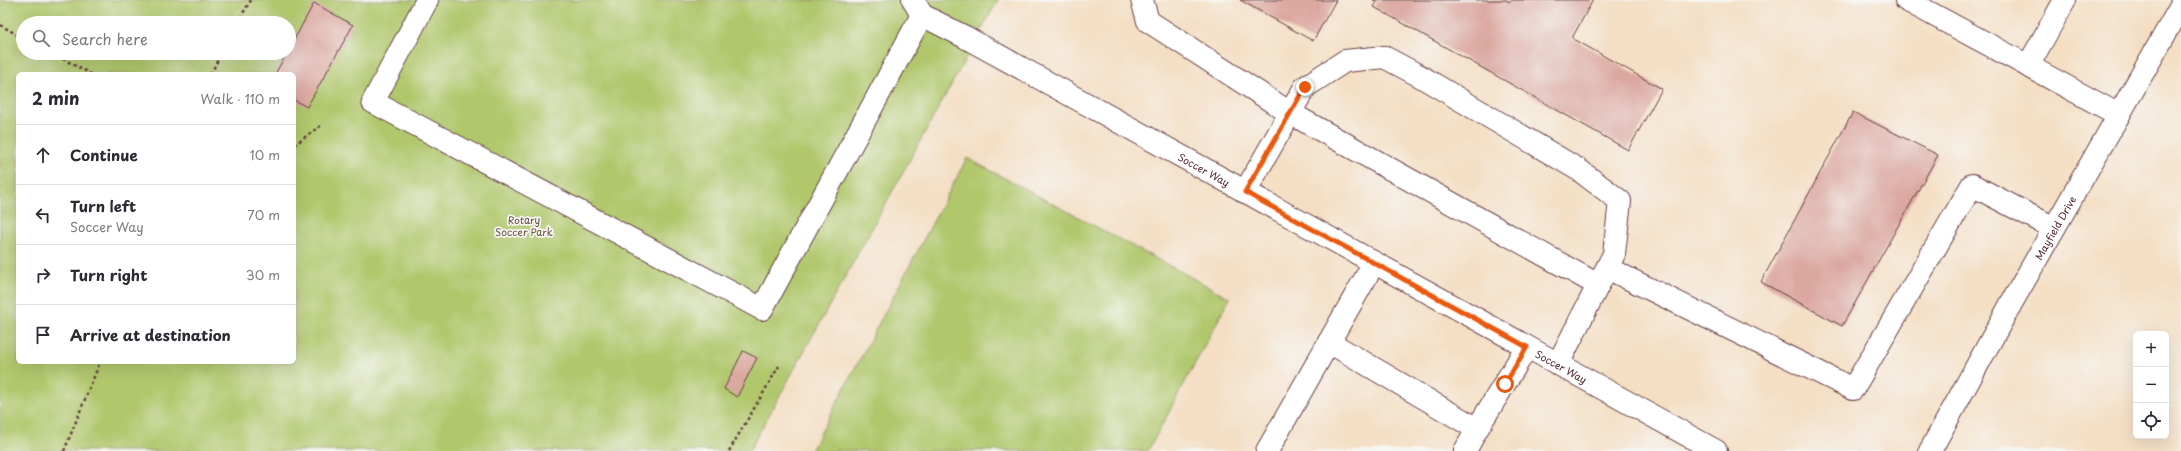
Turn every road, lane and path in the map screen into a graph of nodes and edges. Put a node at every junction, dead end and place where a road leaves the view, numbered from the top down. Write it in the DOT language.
graph roads {
  1 [pos="251,0"];
  2 [pos="427,0"];
  3 [pos="1142,0"];
  4 [pos="1906,0"];
  5 [pos="2065,0"];
  6 [pos="2181,6"];
  7 [pos="918,7"];
  8 [pos="241,16"];
  9 [pos="0,25"];
  10 [pos="16,34"];
  11 [pos="2174,34"];
  12 [pos="65,60"];
  13 [pos="218,60"];
  14 [pos="2028,66"];
  15 [pos="87,72"];
  16 [pos="212,72"];
  17 [pos="1290,113"];
  18 [pos="2119,115"];
  19 [pos="323,124"];
  20 [pos="296,144"];
  21 [pos="1245,192"];
  22 [pos="2054,228"];
  23 [pos="1374,263"];
  24 [pos="1602,277"];
  25 [pos="1329,342"];
  26 [pos="1527,347"];
  27 [pos="99,364"];
  28 [pos="1558,364"];
  29 [pos="779,366"];
  30 [pos="1477,429"];
  31 [pos="64,451"];
  32 [pos="730,451"];
  33 [pos="1267,451"];
  34 [pos="1465,451"];
  35 [pos="1715,451"];
  36 [pos="1930,451"];
  1 -- 8 [label="path"];
  2 -- 7 [label="street"];
  3 -- 17 [label="street"];
  4 -- 14 [label="street"];
  5 -- 14 [label="street"];
  6 -- 11 [label="street, Mayfield Drive"];
  7 -- 21 [label="street, Soccer Way"];
  9 -- 10 [label="path"];
  11 -- 18 [label="street, Mayfield Drive"];
  12 -- 15 [label="path"];
  13 -- 16 [label="path"];
  14 -- 18 [label="street"];
  17 -- 21 [label="street"];
  17 -- 24 [label="street"];
  17 -- 24 [label="street"];
  18 -- 22 [label="street, Mayfield Drive"];
  19 -- 20 [label="path"];
  21 -- 23 [label="street, Soccer Way"];
  22 -- 24 [label="street"];
  22 -- 36 [label="street, Mayfield Drive"];
  23 -- 25 [label="street"];
  23 -- 26 [label="street, Soccer Way"];
  24 -- 28 [label="street"];
  25 -- 30 [label="street"];
  25 -- 33 [label="street"];
  26 -- 28 [label="street, Soccer Way"];
  26 -- 30 [label="street"];
  27 -- 31 [label="path"];
  28 -- 35 [label="street, Soccer Way"];
  29 -- 32 [label="path"];
  30 -- 34 [label="street"];
}
